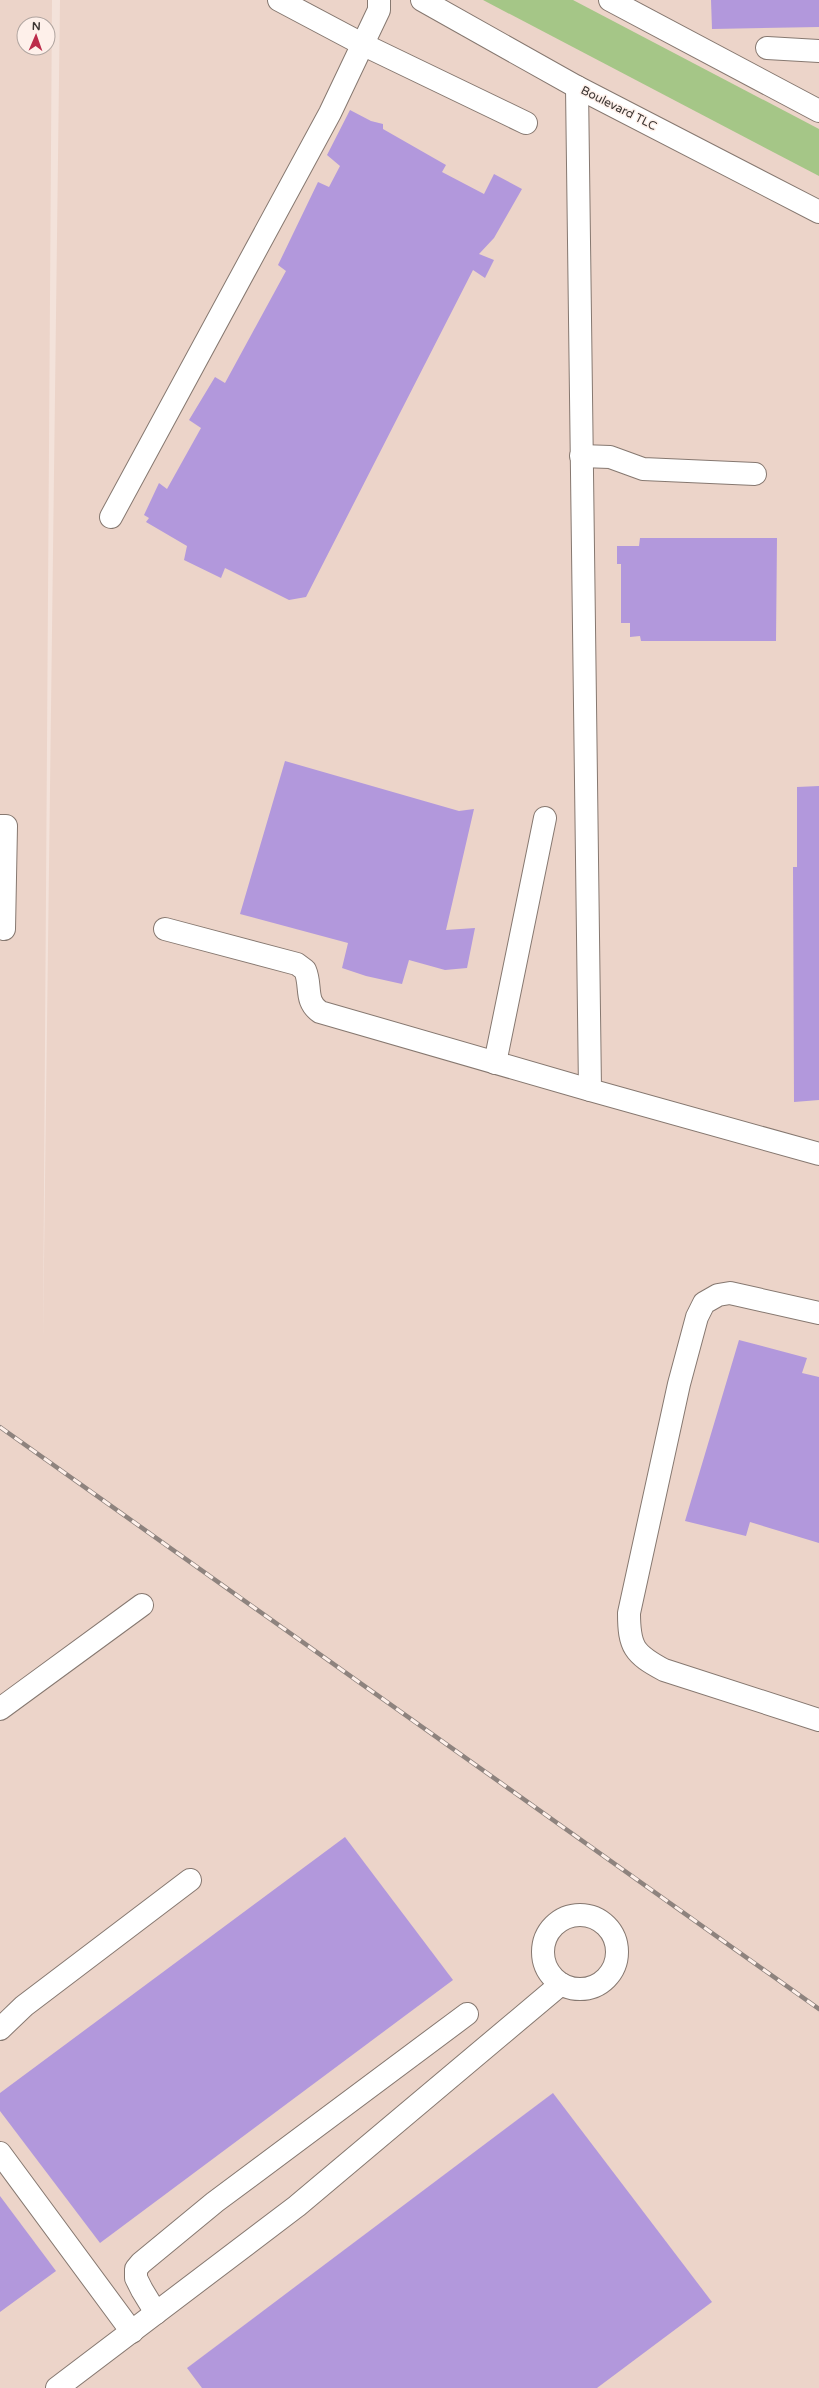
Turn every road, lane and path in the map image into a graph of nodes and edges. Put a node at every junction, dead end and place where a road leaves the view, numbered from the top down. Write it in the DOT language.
graph roads {
  1 [pos="279,0"];
  2 [pos="380,0"];
  3 [pos="422,0"];
  4 [pos="610,0"];
  5 [pos="362,44"];
  6 [pos="767,48"];
  7 [pos="819,51"];
  8 [pos="577,86"];
  9 [pos="819,111"];
  10 [pos="526,123"];
  11 [pos="819,212"];
  12 [pos="582,456"];
  13 [pos="755,474"];
  14 [pos="111,517"];
  15 [pos="545,818"];
  16 [pos="0,826"];
  17 [pos="0,928"];
  18 [pos="165,929"];
  19 [pos="495,1063"];
  20 [pos="590,1090"];
  21 [pos="819,1154"];
  22 [pos="819,1312"];
  23 [pos="142,1605"];
  24 [pos="0,1709"];
  25 [pos="819,1720"];
  26 [pos="190,1880"];
  27 [pos="562,1984"];
  28 [pos="467,2014"];
  29 [pos="0,2028"];
  30 [pos="0,2153"];
  31 [pos="156,2313"];
  32 [pos="132,2332"];
  33 [pos="57,2388"];
  1 -- 5 [label="street"];
  2 -- 5 [label="street"];
  3 -- 8 [label="street, Boulevard TLC"];
  4 -- 9 [label="street"];
  5 -- 10 [label="street"];
  5 -- 14 [label="street"];
  6 -- 7 [label="street"];
  8 -- 11 [label="street, Boulevard TLC"];
  8 -- 12 [label="street"];
  12 -- 13 [label="street"];
  12 -- 20 [label="street"];
  15 -- 19 [label="street"];
  16 -- 17 [label="street"];
  18 -- 19 [label="street"];
  19 -- 20 [label="street"];
  20 -- 21 [label="street"];
  22 -- 25 [label="street"];
  23 -- 24 [label="street"];
  26 -- 29 [label="street"];
  27 -- 31 [label="street"];
  28 -- 31 [label="street"];
  30 -- 32 [label="street"];
  31 -- 32 [label="street"];
  32 -- 33 [label="street"];
}
